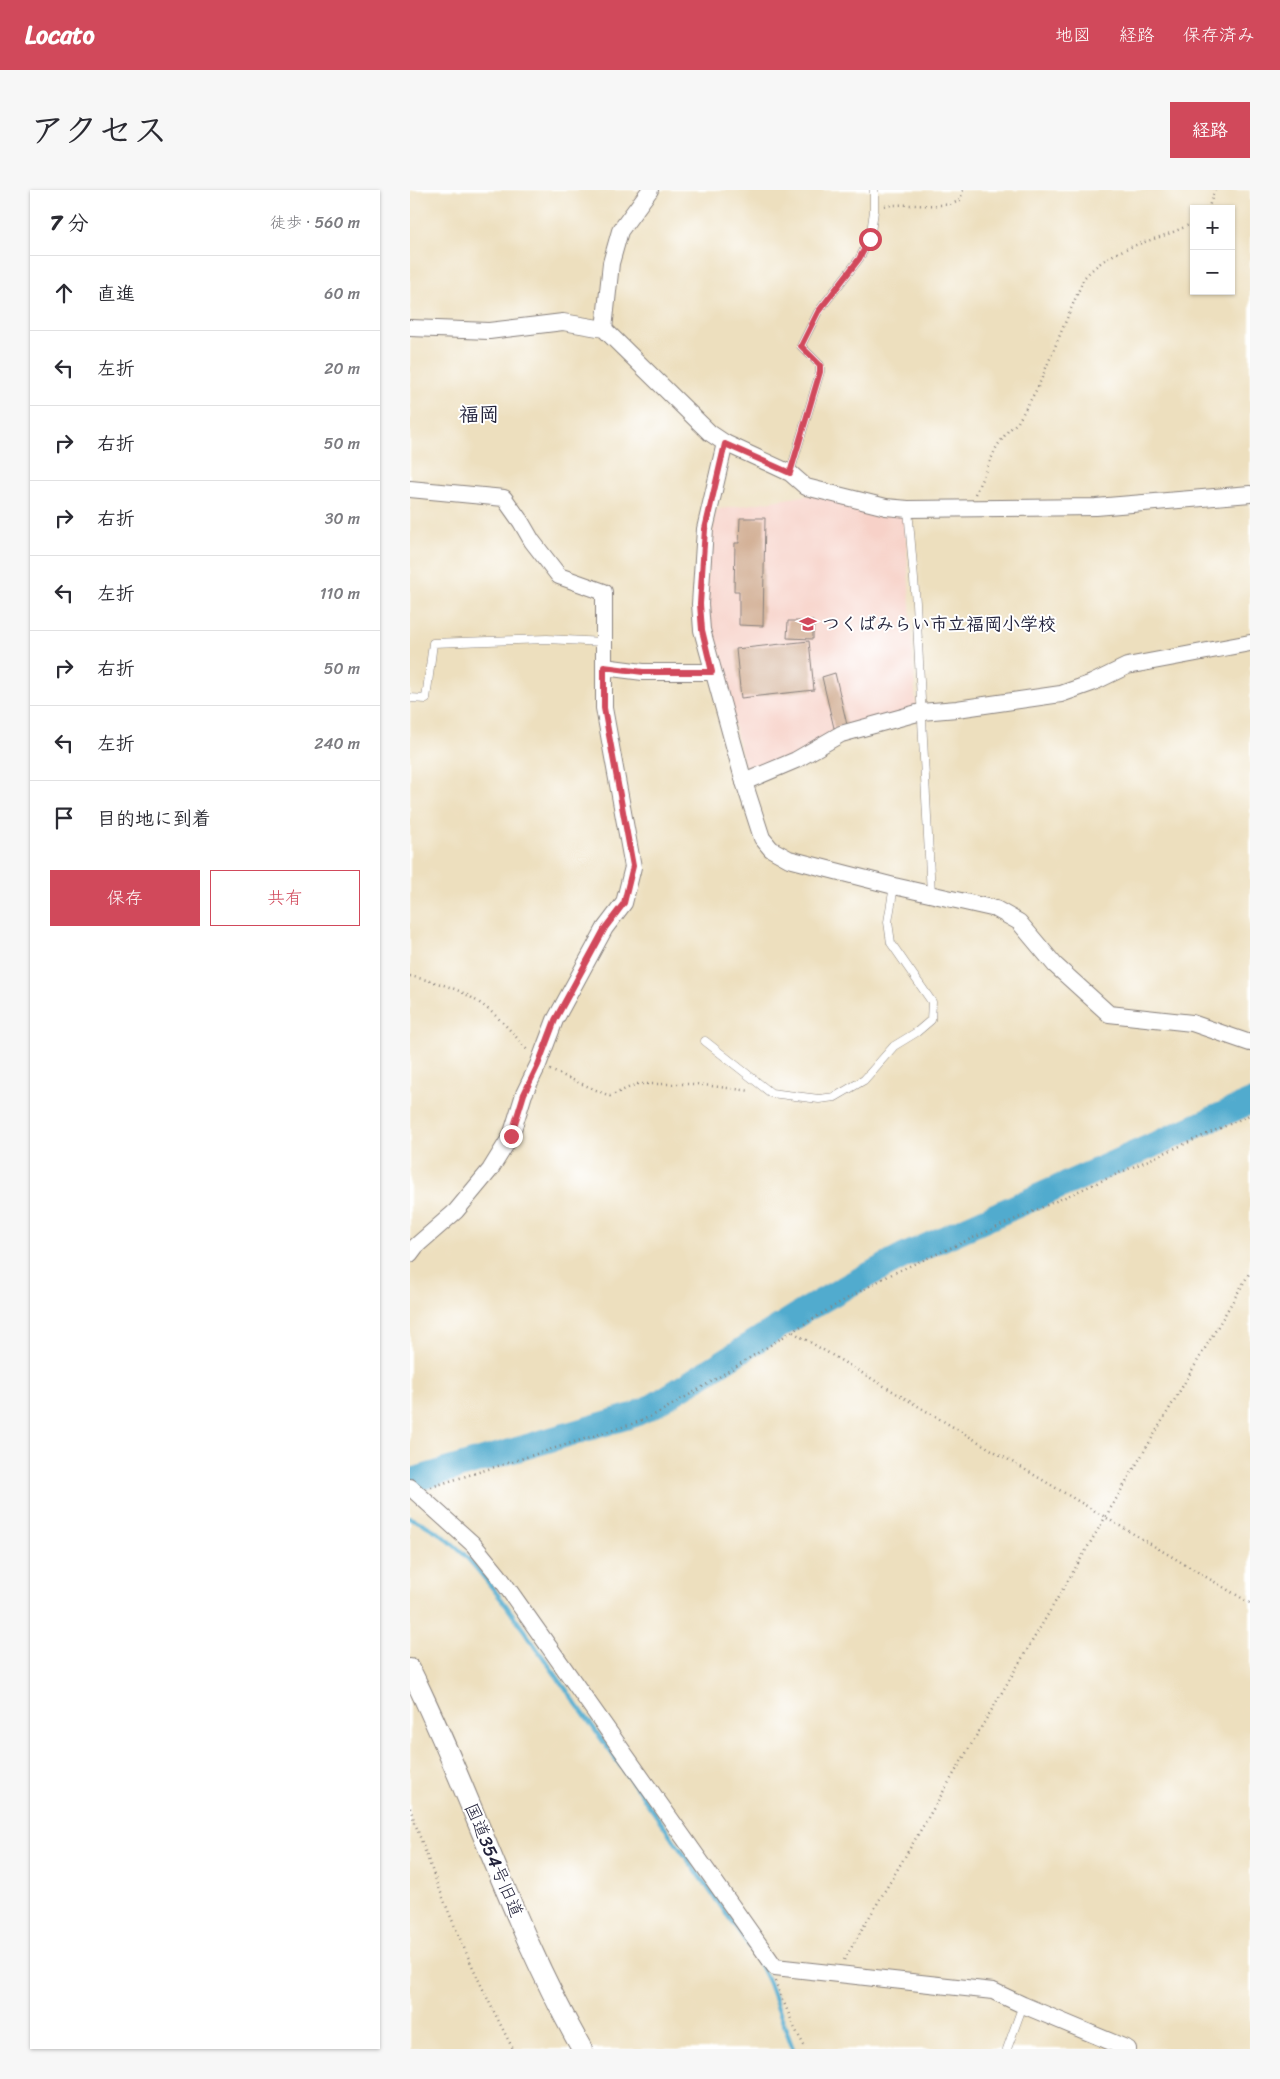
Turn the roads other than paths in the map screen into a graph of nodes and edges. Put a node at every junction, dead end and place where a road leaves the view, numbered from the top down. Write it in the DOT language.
graph roads {
  1 [pos="650,190"];
  2 [pos="874,190"];
  3 [pos="410,328"];
  4 [pos="604,330"];
  5 [pos="725,444"];
  6 [pos="790,473"];
  7 [pos="410,488"];
  8 [pos="1250,494"];
  9 [pos="908,509"];
  10 [pos="603,642"];
  11 [pos="1250,643"];
  12 [pos="604,667"];
  13 [pos="712,672"];
  14 [pos="410,698"];
  15 [pos="920,712"];
  16 [pos="744,782"];
  17 [pos="894,886"];
  18 [pos="931,894"];
  19 [pos="705,1041"];
  20 [pos="1250,1043"];
  21 [pos="410,1254"];
  22 [pos="412,1489"];
  23 [pos="410,1669"];
  24 [pos="1023,2005"];
  25 [pos="582,2049"];
  26 [pos="1006,2049"];
  27 [pos="1128,2049"];
  1 -- 4 [label="street"];
  2 -- 6 [label="lane"];
  3 -- 4 [label="street"];
  4 -- 5 [label="street"];
  5 -- 6 [label="street"];
  5 -- 13 [label="street"];
  6 -- 9 [label="street"];
  7 -- 10 [label="street"];
  8 -- 9 [label="street"];
  9 -- 15 [label="lane"];
  10 -- 12 [label="street"];
  10 -- 14 [label="lane"];
  11 -- 15 [label="street"];
  12 -- 13 [label="street"];
  12 -- 21 [label="street"];
  13 -- 16 [label="street"];
  15 -- 16 [label="street"];
  15 -- 18 [label="lane"];
  16 -- 17 [label="street"];
  17 -- 18 [label="street"];
  17 -- 19 [label="lane"];
  18 -- 20 [label="street"];
  22 -- 24 [label="street"];
  23 -- 25 [label="street, 国道354号旧道"];
  24 -- 26 [label="lane"];
  24 -- 27 [label="street"];
}
